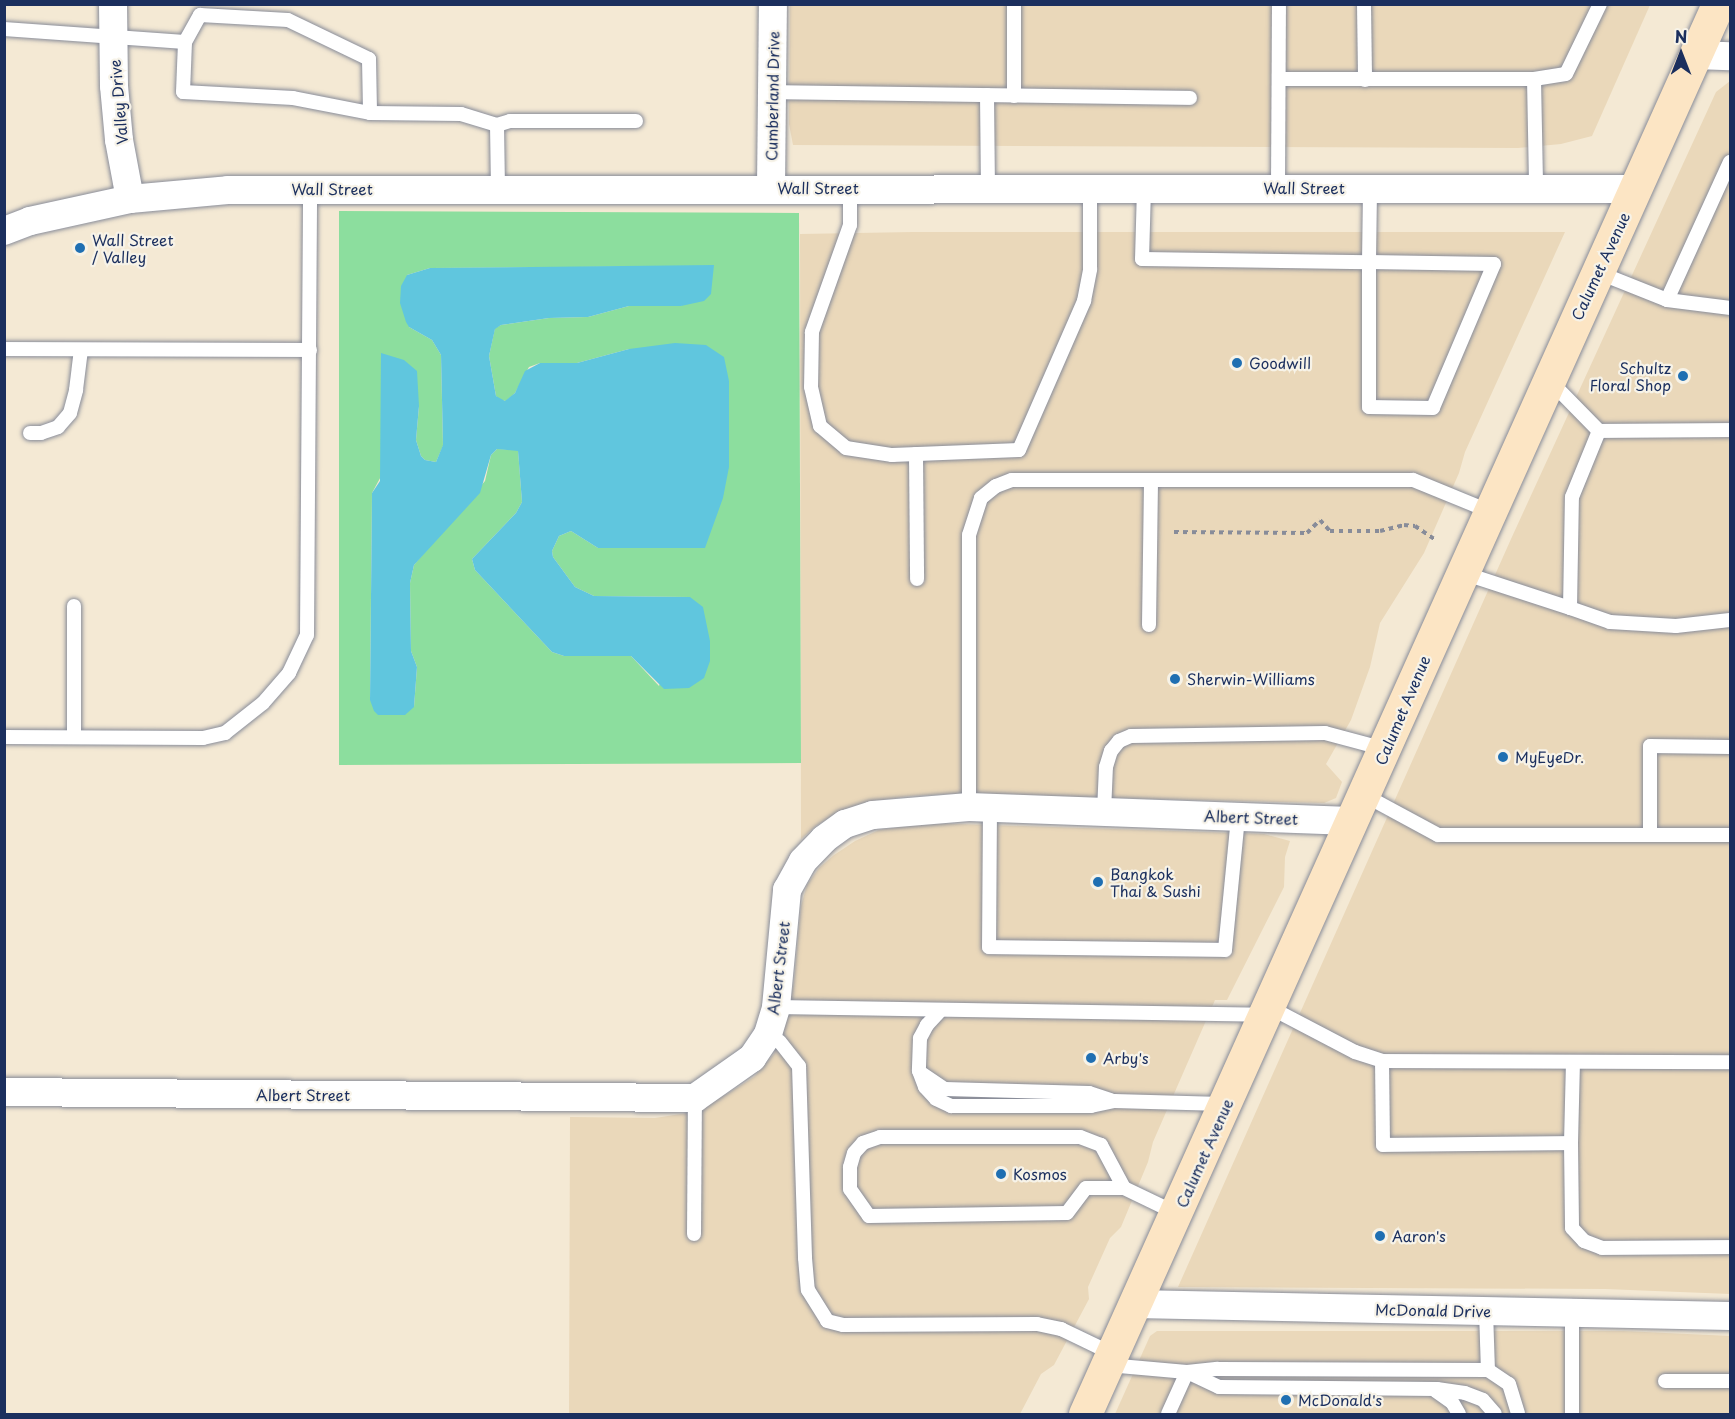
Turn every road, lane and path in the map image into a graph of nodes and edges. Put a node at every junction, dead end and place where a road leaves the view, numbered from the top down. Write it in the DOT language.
graph roads {
  1 [pos="113,4"];
  2 [pos="773,4"];
  3 [pos="1014,4"];
  4 [pos="1279,4"];
  5 [pos="1364,4"];
  6 [pos="1600,4"];
  7 [pos="1718,4"];
  8 [pos="4,29"];
  9 [pos="114,38"];
  10 [pos="185,42"];
  11 [pos="1695,55"];
  12 [pos="1731,56"];
  13 [pos="1279,79"];
  14 [pos="1534,79"];
  15 [pos="1365,80"];
  16 [pos="772,92"];
  17 [pos="987,95"];
  18 [pos="1014,96"];
  19 [pos="1190,98"];
  20 [pos="370,113"];
  21 [pos="636,121"];
  22 [pos="496,125"];
  23 [pos="1731,162"];
  24 [pos="310,188"];
  25 [pos="498,188"];
  26 [pos="771,188"];
  27 [pos="988,188"];
  28 [pos="1090,188"];
  29 [pos="1143,188"];
  30 [pos="1278,188"];
  31 [pos="1370,188"];
  32 [pos="1536,188"];
  33 [pos="850,189"];
  34 [pos="1635,189"];
  35 [pos="130,199"];
  36 [pos="4,231"];
  37 [pos="1369,262"];
  38 [pos="1597,272"];
  39 [pos="1666,300"];
  40 [pos="1731,308"];
  41 [pos="4,350"];
  42 [pos="310,350"];
  43 [pos="81,351"];
  44 [pos="1548,380"];
  45 [pos="1731,430"];
  46 [pos="1599,431"];
  47 [pos="30,434"];
  48 [pos="916,454"];
  49 [pos="1151,480"];
  50 [pos="1489,511"];
  51 [pos="1174,532"];
  52 [pos="1434,539"];
  53 [pos="1461,572"];
  54 [pos="917,579"];
  55 [pos="74,606"];
  56 [pos="1570,608"];
  57 [pos="1731,620"];
  58 [pos="1149,625"];
  59 [pos="4,737"];
  60 [pos="74,737"];
  61 [pos="1731,747"];
  62 [pos="1385,748"];
  63 [pos="980,808"];
  64 [pos="1358,808"];
  65 [pos="1104,812"];
  66 [pos="1238,817"];
  67 [pos="1650,835"];
  68 [pos="1731,835"];
  69 [pos="776,1007"];
  70 [pos="1267,1011"];
  71 [pos="939,1012"];
  72 [pos="768,1034"];
  73 [pos="1382,1061"];
  74 [pos="1573,1062"];
  75 [pos="1731,1062"];
  76 [pos="4,1092"];
  77 [pos="695,1098"];
  78 [pos="1225,1104"];
  79 [pos="1571,1143"];
  80 [pos="1124,1188"];
  81 [pos="1177,1213"];
  82 [pos="694,1234"];
  83 [pos="1731,1247"];
  84 [pos="1135,1304"];
  85 [pos="1486,1311"];
  86 [pos="1572,1313"];
  87 [pos="1731,1316"];
  88 [pos="1111,1360"];
  89 [pos="1488,1370"];
  90 [pos="1187,1372"];
  91 [pos="1665,1381"];
  92 [pos="1731,1381"];
  93 [pos="1432,1388"];
  94 [pos="1085,1414"];
  95 [pos="1168,1414"];
  96 [pos="1459,1414"];
  97 [pos="1495,1414"];
  98 [pos="1518,1414"];
  99 [pos="1572,1414"];
  1 -- 9 [label="street, Valley Drive"];
  2 -- 16 [label="street, Cumberland Drive"];
  3 -- 18 [label="lane"];
  4 -- 13 [label="lane"];
  5 -- 15 [label="lane"];
  6 -- 14 [label="lane"];
  7 -- 11 [label="main road, Calumet Avenue"];
  8 -- 9 [label="lane"];
  9 -- 10 [label="lane"];
  9 -- 35 [label="street, Valley Drive"];
  10 -- 20 [label="lane"];
  10 -- 20 [label="lane"];
  11 -- 12 [label="street"];
  11 -- 34 [label="main road, Calumet Avenue"];
  13 -- 15 [label="lane"];
  13 -- 30 [label="lane"];
  14 -- 15 [label="lane"];
  14 -- 32 [label="lane"];
  16 -- 17 [label="lane"];
  16 -- 26 [label="street, Cumberland Drive"];
  17 -- 18 [label="lane"];
  17 -- 27 [label="lane"];
  18 -- 19 [label="lane"];
  20 -- 22 [label="lane"];
  21 -- 22 [label="lane"];
  22 -- 25 [label="lane"];
  23 -- 39 [label="lane"];
  24 -- 25 [label="street, Wall Street"];
  24 -- 35 [label="street, Wall Street"];
  24 -- 42 [label="lane"];
  25 -- 26 [label="street, Wall Street"];
  26 -- 33 [label="street, Wall Street"];
  27 -- 28 [label="street, Wall Street"];
  27 -- 33 [label="street, Wall Street"];
  28 -- 29 [label="street, Wall Street"];
  28 -- 48 [label="lane"];
  29 -- 30 [label="street, Wall Street"];
  29 -- 37 [label="lane"];
  30 -- 31 [label="street, Wall Street"];
  31 -- 32 [label="street, Wall Street"];
  31 -- 37 [label="lane"];
  32 -- 34 [label="street, Wall Street"];
  33 -- 48 [label="lane"];
  34 -- 38 [label="main road, Calumet Avenue"];
  35 -- 36 [label="street, Wall Street"];
  37 -- 37 [label="lane"];
  38 -- 39 [label="lane"];
  38 -- 44 [label="main road, Calumet Avenue"];
  39 -- 40 [label="lane"];
  41 -- 43 [label="lane"];
  42 -- 43 [label="lane"];
  42 -- 60 [label="lane"];
  43 -- 47 [label="lane"];
  44 -- 46 [label="lane"];
  44 -- 50 [label="main road, Calumet Avenue"];
  45 -- 46 [label="lane"];
  46 -- 56 [label="lane"];
  48 -- 54 [label="lane"];
  49 -- 50 [label="lane"];
  49 -- 58 [label="lane"];
  49 -- 63 [label="lane"];
  50 -- 53 [label="main road, Calumet Avenue"];
  51 -- 52 [label="path"];
  53 -- 56 [label="lane"];
  53 -- 62 [label="main road, Calumet Avenue"];
  55 -- 60 [label="lane"];
  56 -- 57 [label="lane"];
  59 -- 60 [label="lane"];
  61 -- 67 [label="lane"];
  62 -- 64 [label="main road, Calumet Avenue"];
  62 -- 65 [label="lane"];
  63 -- 65 [label="street, Albert Street"];
  63 -- 66 [label="lane"];
  63 -- 69 [label="street, Albert Street"];
  64 -- 66 [label="street, Albert Street"];
  64 -- 67 [label="lane"];
  64 -- 70 [label="main road, Calumet Avenue"];
  65 -- 66 [label="street, Albert Street"];
  67 -- 68 [label="lane"];
  69 -- 71 [label="lane"];
  69 -- 72 [label="street, Albert Street"];
  70 -- 71 [label="lane"];
  70 -- 73 [label="lane"];
  70 -- 78 [label="main road, Calumet Avenue"];
  71 -- 78 [label="lane"];
  72 -- 77 [label="street, Albert Street"];
  72 -- 88 [label="lane"];
  73 -- 74 [label="lane"];
  73 -- 79 [label="lane"];
  74 -- 75 [label="lane"];
  74 -- 79 [label="lane"];
  76 -- 77 [label="street, Albert Street"];
  77 -- 82 [label="lane"];
  78 -- 81 [label="main road, Calumet Avenue"];
  79 -- 83 [label="lane"];
  80 -- 80 [label="lane"];
  80 -- 81 [label="lane"];
  81 -- 84 [label="main road, Calumet Avenue"];
  84 -- 85 [label="street, McDonald Drive"];
  84 -- 88 [label="main road, Calumet Avenue"];
  85 -- 86 [label="street, McDonald Drive"];
  85 -- 89 [label="lane"];
  86 -- 87 [label="street, McDonald Drive"];
  86 -- 99 [label="lane"];
  88 -- 90 [label="lane"];
  88 -- 94 [label="main road, Calumet Avenue"];
  89 -- 90 [label="lane"];
  89 -- 98 [label="lane"];
  90 -- 93 [label="lane"];
  90 -- 95 [label="lane"];
  91 -- 92 [label="lane"];
  93 -- 96 [label="lane"];
  93 -- 97 [label="lane"];
}
